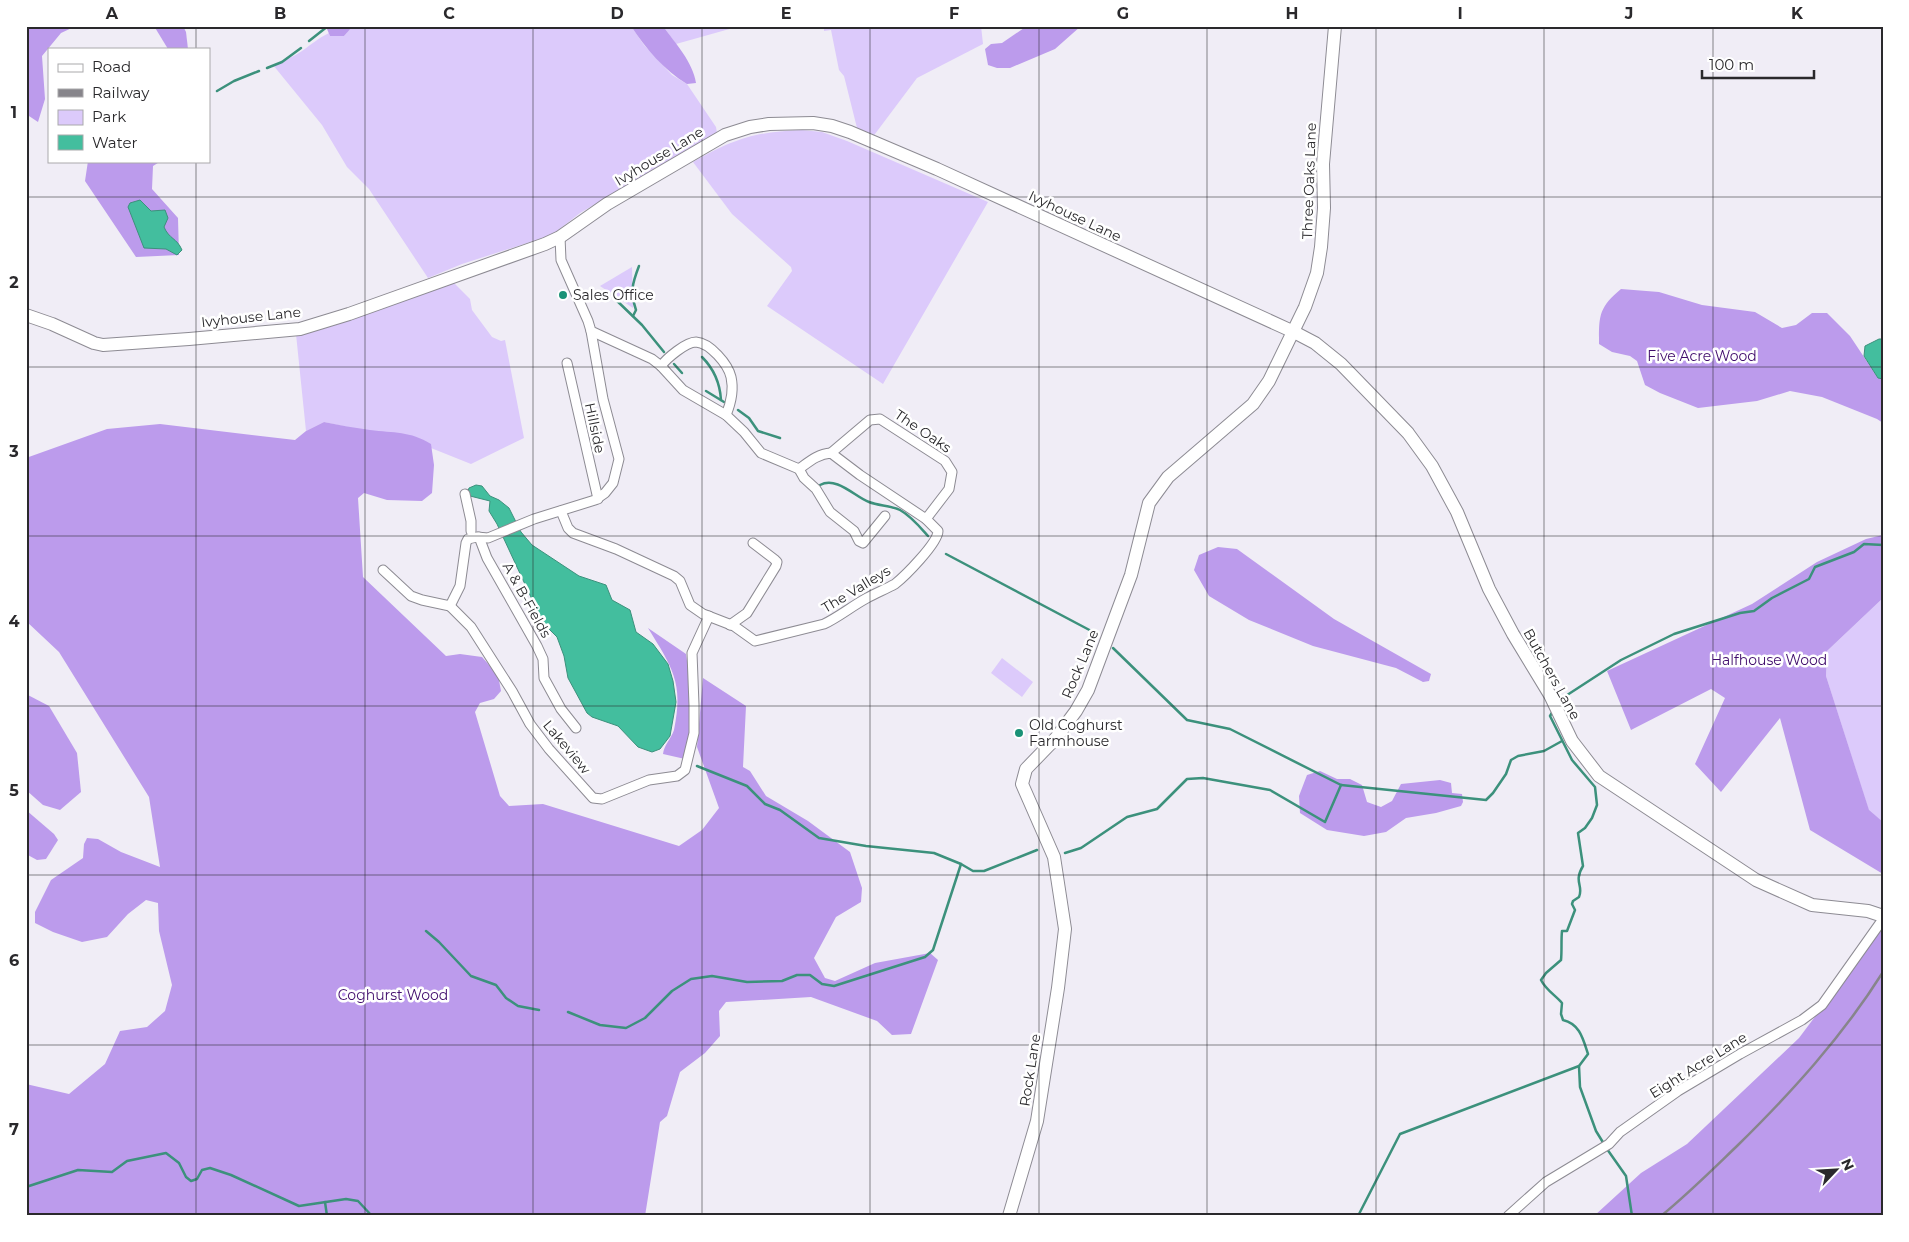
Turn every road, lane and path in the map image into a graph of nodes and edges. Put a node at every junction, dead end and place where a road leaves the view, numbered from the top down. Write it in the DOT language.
graph roads {
  1 [pos="1335,26"];
  2 [pos="560,237"];
  3 [pos="545,244"];
  4 [pos="561,260"];
  5 [pos="26,315"];
  6 [pos="591,331"];
  7 [pos="1294,332"];
  8 [pos="567,363"];
  9 [pos="661,366"];
  10 [pos="726,416"];
  11 [pos="831,453"];
  12 [pos="799,469"];
  13 [pos="465,494"];
  14 [pos="598,499"];
  15 [pos="561,511"];
  16 [pos="885,516"];
  17 [pos="926,519"];
  18 [pos="471,531"];
  19 [pos="479,538"];
  20 [pos="753,543"];
  21 [pos="383,570"];
  22 [pos="450,606"];
  23 [pos="709,616"];
  24 [pos="730,625"];
  25 [pos="576,728"];
  26 [pos="1883,917"];
  27 [pos="1008,1216"];
  28 [pos="1508,1216"];
  1 -- 7 [label="street, Three Oaks Lane"];
  2 -- 3 [label="street, Ivyhouse Lane"];
  2 -- 4 [label="street"];
  2 -- 7 [label="street, Ivyhouse Lane"];
  3 -- 4 [label="street"];
  3 -- 5 [label="street, Ivyhouse Lane"];
  4 -- 6 [label="street"];
  6 -- 9 [label="street"];
  6 -- 14 [label="street"];
  7 -- 26 [label="street, Butchers Lane"];
  7 -- 27 [label="street, Rock Lane"];
  8 -- 14 [label="street, Hillside"];
  9 -- 10 [label="street"];
  9 -- 10 [label="street"];
  10 -- 12 [label="street"];
  11 -- 12 [label="street"];
  11 -- 17 [label="street"];
  11 -- 17 [label="street, The Oaks"];
  12 -- 16 [label="street"];
  13 -- 18 [label="street"];
  14 -- 15 [label="street"];
  15 -- 19 [label="street"];
  15 -- 23 [label="street, The Valleys"];
  17 -- 24 [label="street, The Valleys"];
  19 -- 22 [label="street"];
  19 -- 25 [label="street, A & B-Fields"];
  20 -- 24 [label="street"];
  21 -- 22 [label="street"];
  22 -- 23 [label="street, Lakeview"];
  23 -- 24 [label="street, The Valleys"];
  26 -- 28 [label="street, Eight Acre Lane"];
}
